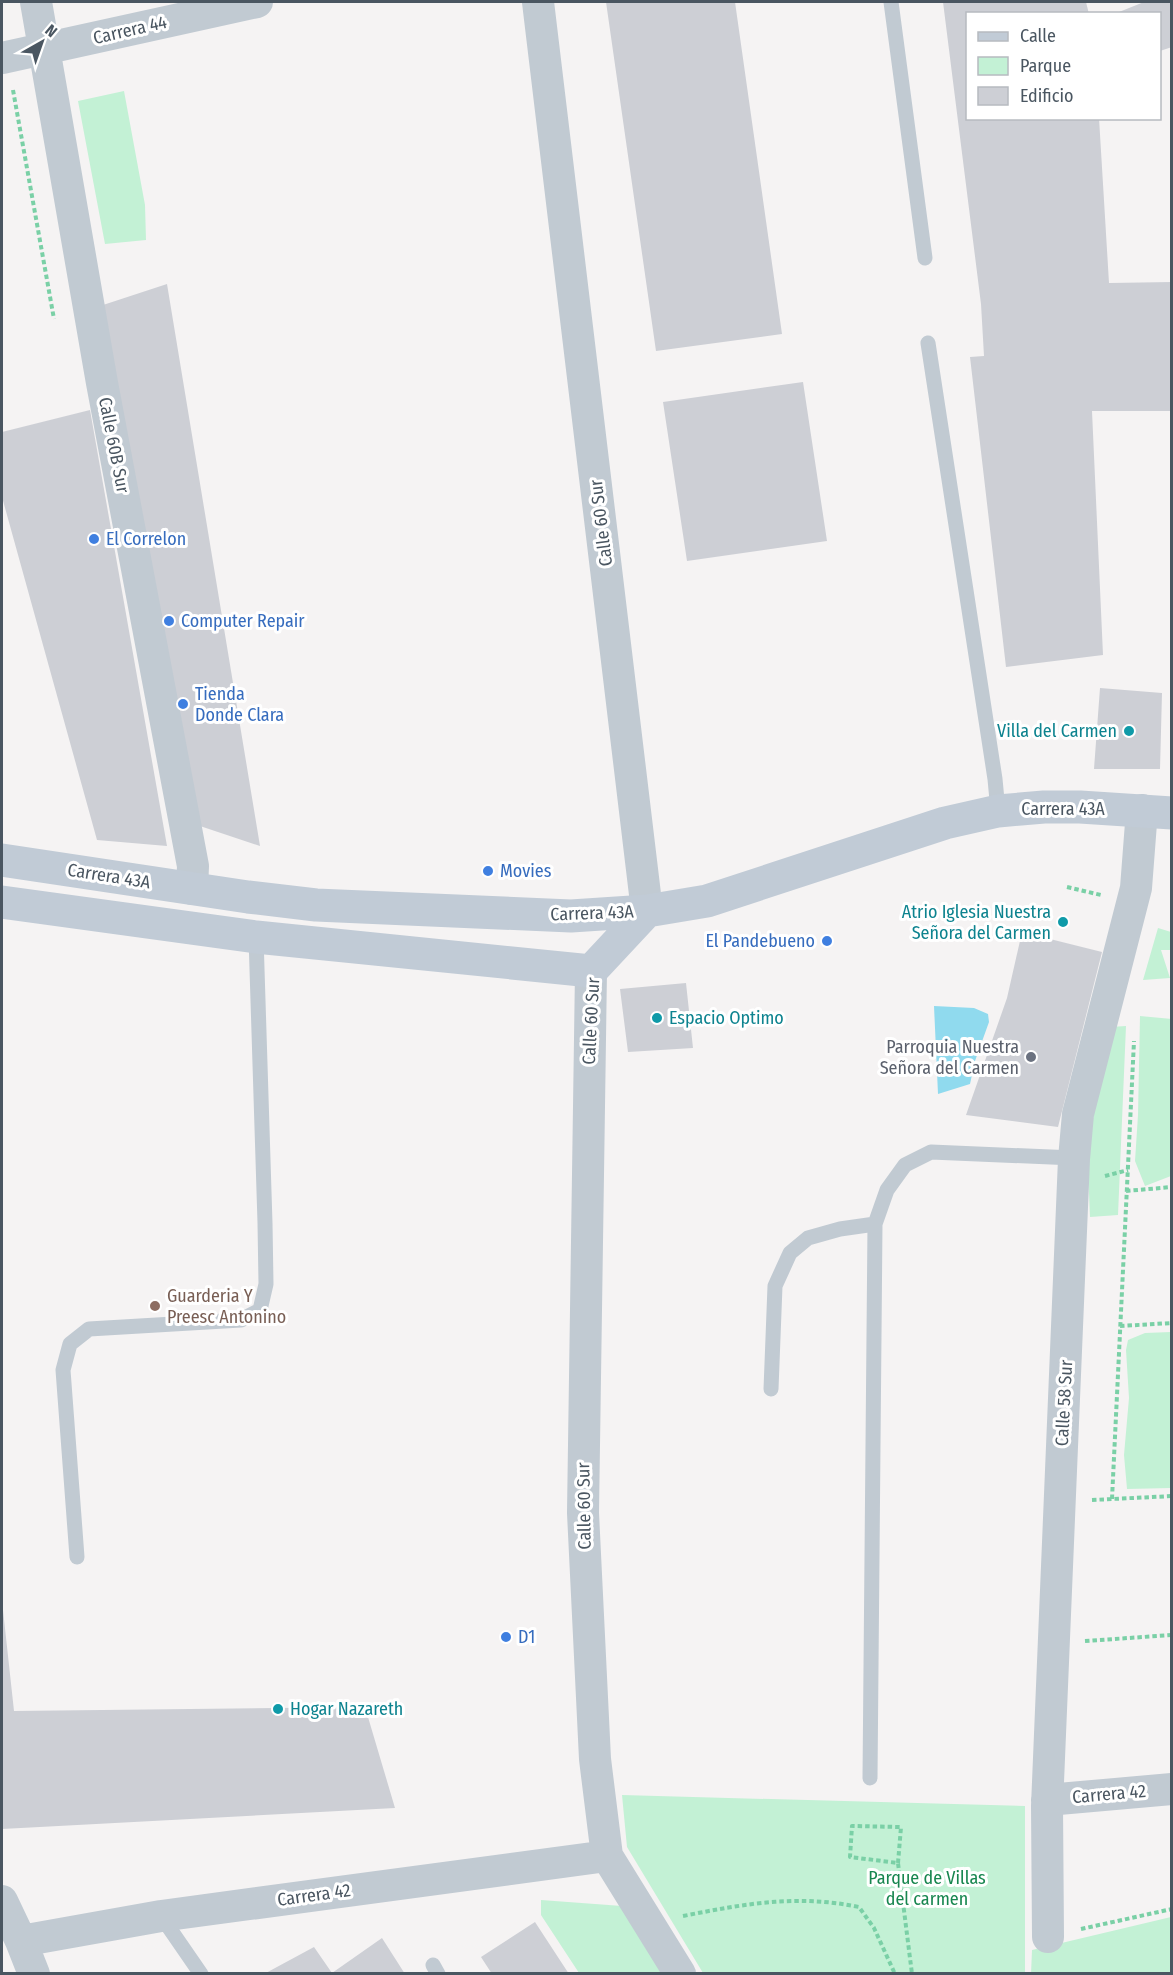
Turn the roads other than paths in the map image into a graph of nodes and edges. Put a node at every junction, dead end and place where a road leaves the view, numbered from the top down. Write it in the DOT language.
graph roads {
  1 [pos="36,2"];
  2 [pos="257,2"];
  3 [pos="538,2"];
  4 [pos="891,2"];
  5 [pos="43,50"];
  6 [pos="2,58"];
  7 [pos="925,258"];
  8 [pos="928,343"];
  9 [pos="998,811"];
  10 [pos="1157,812"];
  11 [pos="2,860"];
  12 [pos="192,889"];
  13 [pos="2,902"];
  14 [pos="646,911"];
  15 [pos="256,937"];
  16 [pos="591,971"];
  17 [pos="1074,1158"];
  18 [pos="875,1224"];
  19 [pos="771,1389"];
  20 [pos="77,1557"];
  21 [pos="870,1778"];
  22 [pos="1172,1789"];
  23 [pos="1047,1800"];
  24 [pos="607,1856"];
  25 [pos="2,1901"];
  26 [pos="161,1916"];
  27 [pos="1048,1937"];
  28 [pos="21,1941"];
  29 [pos="16,1974"];
  30 [pos="34,1974"];
  31 [pos="201,1974"];
  32 [pos="680,1974"];
  1 -- 5 [label="street, Calle 60B Sur"];
  2 -- 5 [label="street, Carrera 44"];
  3 -- 14 [label="street, Calle 60 Sur"];
  4 -- 7 [label="lane"];
  5 -- 6 [label="street, Carrera 44"];
  5 -- 12 [label="street, Calle 60B Sur"];
  8 -- 9 [label="lane"];
  9 -- 10 [label="main road, Carrera 43A"];
  9 -- 14 [label="main road, Carrera 43A"];
  10 -- 17 [label="street, Calle 58 Sur"];
  11 -- 12 [label="main road, Carrera 43A"];
  12 -- 14 [label="main road, Carrera 43A"];
  13 -- 15 [label="main road"];
  14 -- 16 [label="main road, Calle 60 Sur"];
  15 -- 16 [label="main road"];
  15 -- 20 [label="lane"];
  16 -- 24 [label="street, Calle 60 Sur"];
  17 -- 18 [label="lane"];
  17 -- 23 [label="street, Calle 58 Sur"];
  18 -- 19 [label="lane"];
  18 -- 21 [label="lane"];
  22 -- 23 [label="street, Carrera 42"];
  23 -- 27 [label="street, Calle 58 Sur"];
  24 -- 26 [label="street, Carrera 42"];
  24 -- 32 [label="street, Calle 60 Sur"];
  25 -- 28 [label="street"];
  26 -- 28 [label="street, Carrera 42"];
  26 -- 31 [label="lane"];
  28 -- 29 [label="street"];
  28 -- 30 [label="street"];
}
